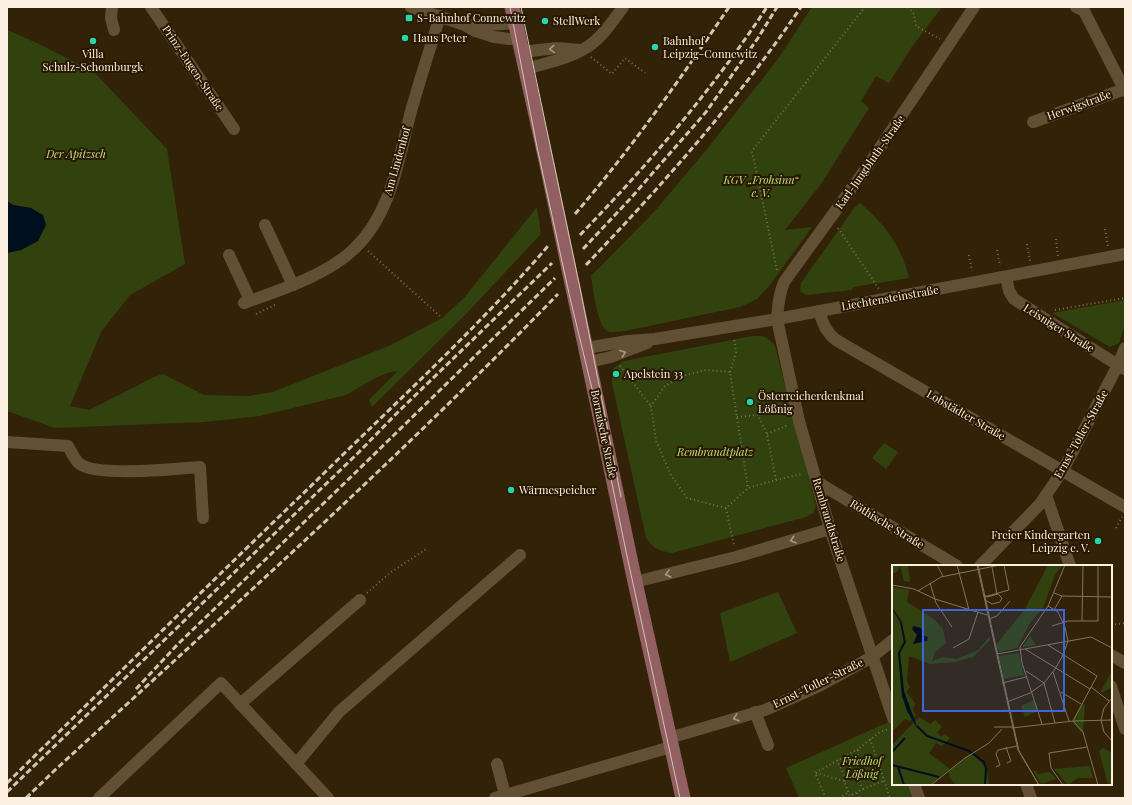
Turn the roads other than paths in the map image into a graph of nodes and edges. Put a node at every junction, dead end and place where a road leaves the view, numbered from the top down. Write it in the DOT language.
graph roads {
  1 [pos="112,7"];
  2 [pos="152,7"];
  3 [pos="411,7"];
  4 [pos="512,7"];
  5 [pos="623,7"];
  6 [pos="974,7"];
  7 [pos="1076,7"];
  8 [pos="440,16"];
  9 [pos="516,23"];
  10 [pos="465,25"];
  11 [pos="114,30"];
  12 [pos="520,45"];
  13 [pos="586,53"];
  14 [pos="526,69"];
  15 [pos="1125,90"];
  16 [pos="1032,122"];
  17 [pos="234,129"];
  18 [pos="265,225"];
  19 [pos="1125,254"];
  20 [pos="229,255"];
  21 [pos="1004,278"];
  22 [pos="293,285"];
  23 [pos="819,311"];
  24 [pos="777,319"];
  25 [pos="655,339"];
  26 [pos="1125,348"];
  27 [pos="588,355"];
  28 [pos="1121,368"];
  29 [pos="7,442"];
  30 [pos="1063,470"];
  31 [pos="815,477"];
  32 [pos="1046,495"];
  33 [pos="1124,511"];
  34 [pos="203,518"];
  35 [pos="830,529"];
  36 [pos="520,554"];
  37 [pos="955,565"];
  38 [pos="981,565"];
  39 [pos="1070,565"];
  40 [pos="635,582"];
  41 [pos="360,600"];
  42 [pos="892,641"];
  43 [pos="873,656"];
  44 [pos="1112,656"];
  45 [pos="1125,663"];
  46 [pos="1112,689"];
  47 [pos="240,704"];
  48 [pos="755,712"];
  49 [pos="892,715"];
  50 [pos="1125,729"];
  51 [pos="670,742"];
  52 [pos="768,745"];
  53 [pos="296,764"];
  54 [pos="497,764"];
  55 [pos="914,785"];
  56 [pos="1026,785"];
  57 [pos="500,797"];
  58 [pos="99,798"];
  59 [pos="328,798"];
  60 [pos="683,798"];
  61 [pos="919,798"];
  62 [pos="1031,798"];
  1 -- 11 [label="street"];
  2 -- 17 [label="street, Prinz-Eugen-Straße"];
  3 -- 8 [label="street"];
  4 -- 9 [label="main road, Bornaische Straße"];
  5 -- 13 [label="street"];
  6 -- 24 [label="street, Karl-Jungbluth-Straße"];
  7 -- 15 [label="street"];
  8 -- 10 [label="street"];
  8 -- 22 [label="street, Am Lindenhof"];
  9 -- 10 [label="street"];
  9 -- 12 [label="main road, Bornaische Straße"];
  10 -- 12 [label="street"];
  13 -- 12 [label="street, one-way"];
  12 -- 14 [label="main road, Bornaische Straße"];
  13 -- 14 [label="street"];
  14 -- 27 [label="main road, Bornaische Straße"];
  15 -- 16 [label="street, Herwigstraße"];
  18 -- 22 [label="street"];
  19 -- 21 [label="street, Liechtensteinstraße"];
  20 -- 22 [label="street, Am Lindenhof"];
  21 -- 23 [label="street, Liechtensteinstraße"];
  21 -- 28 [label="street, Leisniger Straße"];
  23 -- 24 [label="street, Liechtensteinstraße"];
  23 -- 30 [label="street, Lobstädter Straße"];
  24 -- 25 [label="street, Liechtensteinstraße"];
  24 -- 31 [label="street, Rembrandtstraße"];
  25 -- 27 [label="street, Liechtensteinstraße"];
  27 -- 25 [label="street, Liechtensteinstraße, one-way"];
  26 -- 28 [label="street, Ernst-Toller-Straße"];
  27 -- 40 [label="main road, Bornaische Straße"];
  28 -- 30 [label="street, Ernst-Toller-Straße"];
  29 -- 34 [label="street"];
  30 -- 32 [label="street, Ernst-Toller-Straße"];
  30 -- 33 [label="street, Lobstädter Straße"];
  31 -- 35 [label="street, Rembrandtstraße"];
  31 -- 37 [label="street, Röthische Straße"];
  32 -- 38 [label="street, Ernst-Toller-Straße"];
  32 -- 39 [label="street"];
  35 -- 40 [label="street, one-way"];
  35 -- 43 [label="street, Rembrandtstraße"];
  36 -- 53 [label="street"];
  40 -- 51 [label="main road, Bornaische Straße"];
  41 -- 47 [label="street"];
  42 -- 43 [label="street, Ernst-Toller-Straße"];
  43 -- 48 [label="street, Ernst-Toller-Straße"];
  43 -- 49 [label="street, Rembrandtstraße"];
  44 -- 45 [label="street"];
  46 -- 50 [label="street"];
  47 -- 53 [label="street"];
  47 -- 58 [label="street"];
  48 -- 51 [label="street, Ernst-Toller-Straße, one-way"];
  48 -- 52 [label="street"];
  51 -- 57 [label="street, Ernst-Toller-Straße"];
  51 -- 60 [label="main road, Bornaische Straße"];
  53 -- 59 [label="street"];
  54 -- 57 [label="street"];
  55 -- 61 [label="street"];
  56 -- 62 [label="street"];
}
